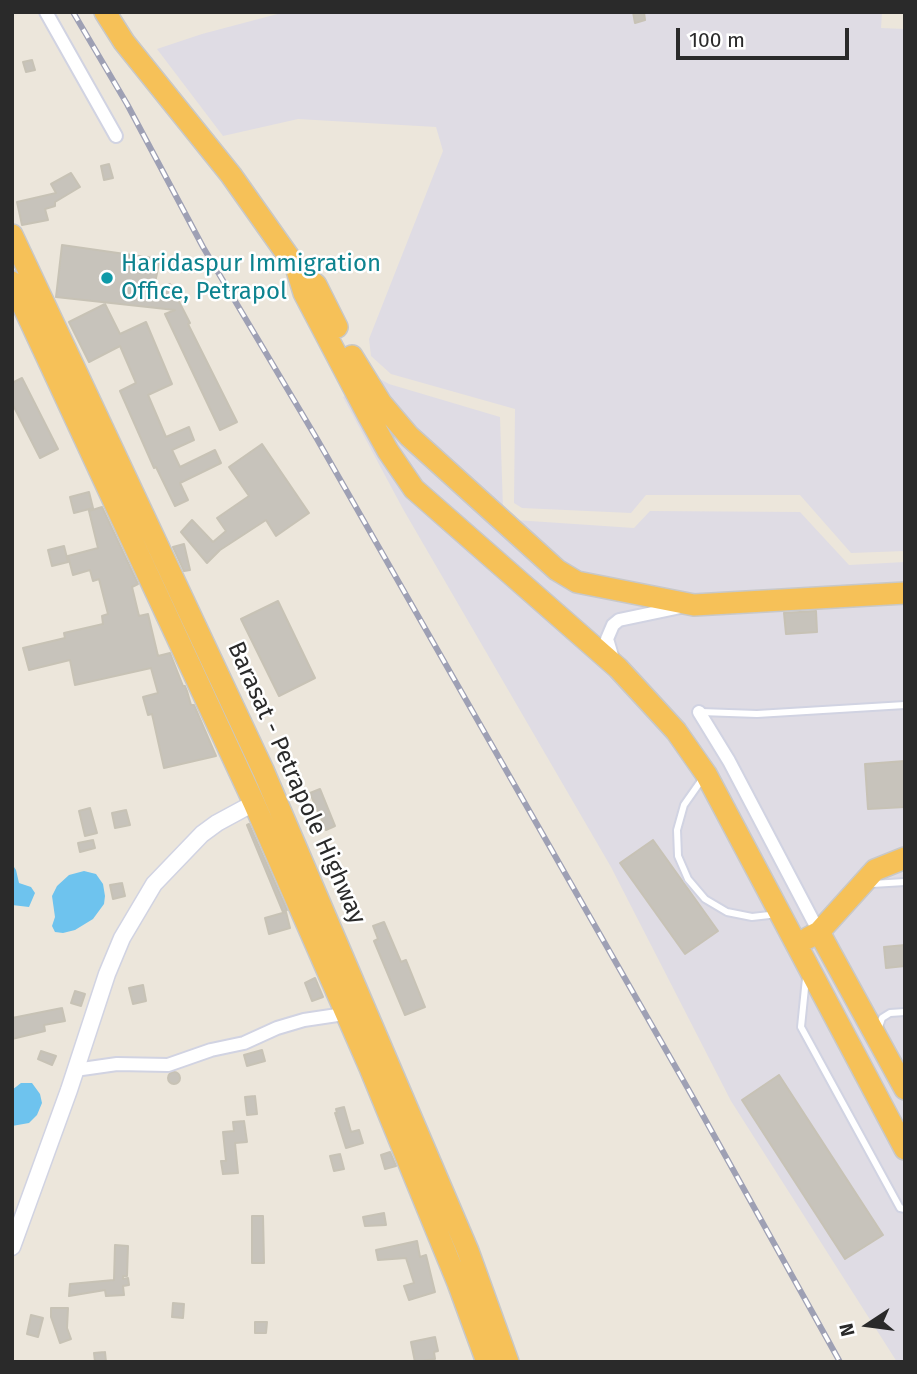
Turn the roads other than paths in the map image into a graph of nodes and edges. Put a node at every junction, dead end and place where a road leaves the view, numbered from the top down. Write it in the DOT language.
graph roads {
  1 [pos="46,12"];
  2 [pos="105,12"];
  3 [pos="116,136"];
  4 [pos="12,235"];
  5 [pos="296,267"];
  6 [pos="12,282"];
  7 [pos="905,593"];
  8 [pos="694,605"];
  9 [pos="618,668"];
  10 [pos="905,705"];
  11 [pos="699,712"];
  12 [pos="729,761"];
  13 [pos="706,775"];
  14 [pos="254,803"];
  15 [pos="905,858"];
  16 [pos="905,881"];
  17 [pos="862,885"];
  18 [pos="779,914"];
  19 [pos="819,932"];
  20 [pos="795,944"];
  21 [pos="807,967"];
  22 [pos="905,1012"];
  23 [pos="344,1014"];
  24 [pos="877,1036"];
  25 [pos="75,1070"];
  26 [pos="905,1089"];
  27 [pos="905,1149"];
  28 [pos="905,1209"];
  29 [pos="12,1247"];
  30 [pos="487,1362"];
  31 [pos="508,1362"];
  1 -- 3 [label="street"];
  2 -- 5 [label="highway"];
  4 -- 31 [label="highway, Barasat - Petrapole Highway"];
  5 -- 8 [label="highway"];
  5 -- 9 [label="highway"];
  6 -- 14 [label="highway, Barasat - Petrapole Highway"];
  7 -- 8 [label="highway"];
  8 -- 9 [label="street"];
  9 -- 13 [label="highway"];
  10 -- 11 [label="lane"];
  11 -- 12 [label="street"];
  12 -- 13 [label="street"];
  12 -- 19 [label="street"];
  13 -- 18 [label="highway"];
  13 -- 18 [label="lane"];
  14 -- 23 [label="highway, Barasat - Petrapole Highway"];
  14 -- 25 [label="street"];
  15 -- 17 [label="highway"];
  16 -- 17 [label="lane"];
  17 -- 19 [label="highway"];
  18 -- 20 [label="highway"];
  19 -- 20 [label="highway"];
  19 -- 24 [label="highway"];
  20 -- 21 [label="highway"];
  21 -- 27 [label="highway"];
  21 -- 28 [label="lane"];
  22 -- 24 [label="lane"];
  23 -- 25 [label="street"];
  23 -- 30 [label="highway, Barasat - Petrapole Highway"];
  24 -- 26 [label="highway"];
  25 -- 29 [label="street"];
}
